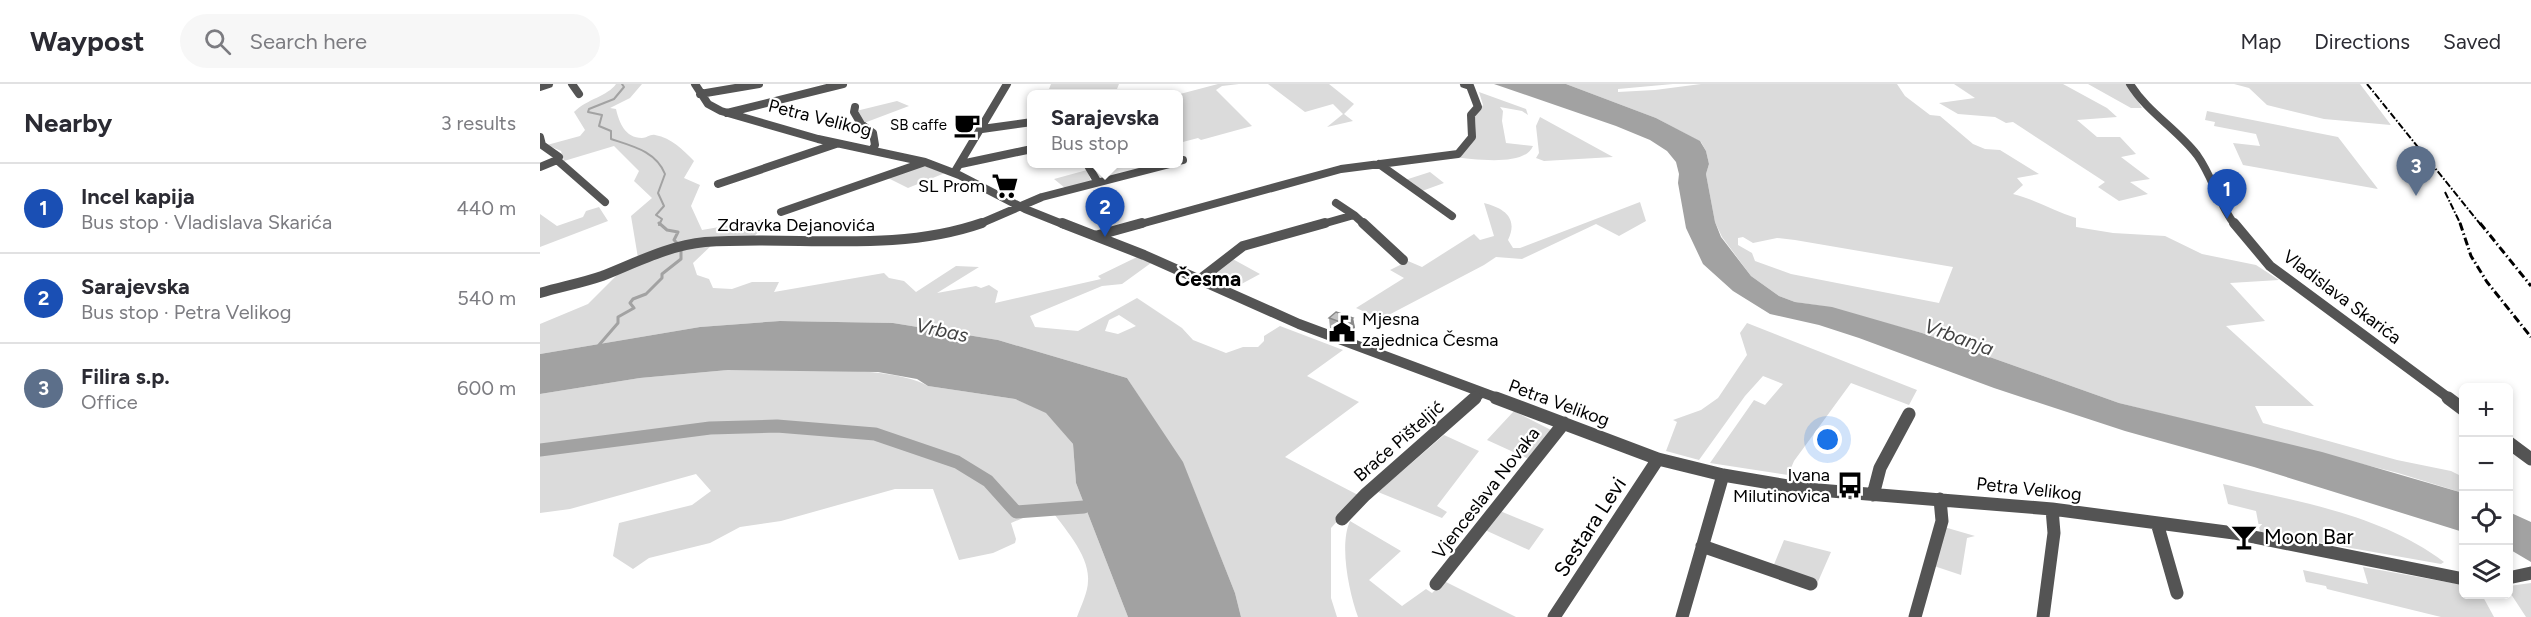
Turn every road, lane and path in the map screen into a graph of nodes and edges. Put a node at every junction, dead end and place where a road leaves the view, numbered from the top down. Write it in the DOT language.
graph roads {
  1 [pos="549,84"];
  2 [pos="572,84"];
  3 [pos="695,84"];
  4 [pos="759,84"];
  5 [pos="843,84"];
  6 [pos="1008,84"];
  7 [pos="1464,84"];
  8 [pos="2130,84"];
  9 [pos="540,87"];
  10 [pos="579,94"];
  11 [pos="700,94"];
  12 [pos="855,107"];
  13 [pos="727,113"];
  14 [pos="1027,123"];
  15 [pos="982,129"];
  16 [pos="540,137"];
  17 [pos="836,144"];
  18 [pos="872,150"];
  19 [pos="1027,150"];
  20 [pos="557,160"];
  21 [pos="925,162"];
  22 [pos="961,164"];
  23 [pos="1379,164"];
  24 [pos="540,167"];
  25 [pos="1089,168"];
  26 [pos="1153,168"];
  27 [pos="954,173"];
  28 [pos="1097,181"];
  29 [pos="718,184"];
  30 [pos="605,202"];
  31 [pos="1336,203"];
  32 [pos="1018,206"];
  33 [pos="781,212"];
  34 [pos="1354,215"];
  35 [pos="1452,216"];
  36 [pos="1095,236"];
  37 [pos="1403,260"];
  38 [pos="1199,280"];
  39 [pos="540,293"];
  40 [pos="1481,393"];
  41 [pos="2459,407"];
  42 [pos="1909,414"];
  43 [pos="1564,423"];
  44 [pos="2513,446"];
  45 [pos="1658,459"];
  46 [pos="2531,459"];
  47 [pos="1723,475"];
  48 [pos="1873,495"];
  49 [pos="1940,498"];
  50 [pos="2052,508"];
  51 [pos="1342,519"];
  52 [pos="2157,523"];
  53 [pos="1702,546"];
  54 [pos="2531,573"];
  55 [pos="2513,577"];
  56 [pos="2459,578"];
  57 [pos="1436,584"];
  58 [pos="1811,584"];
  59 [pos="2177,593"];
  60 [pos="1554,617"];
  61 [pos="1682,617"];
  62 [pos="1915,617"];
  63 [pos="2043,617"];
  1 -- 9 [label="street"];
  2 -- 10 [label="street"];
  3 -- 11 [label="street, Petra Velikog"];
  4 -- 11 [label="street"];
  5 -- 13 [label="street"];
  6 -- 15 [label="street"];
  7 -- 23 [label="street"];
  8 -- 41 [label="street, Vladislava Skarića"];
  11 -- 13 [label="street, Petra Velikog"];
  12 -- 18 [label="street"];
  13 -- 17 [label="street, Petra Velikog"];
  14 -- 15 [label="street"];
  15 -- 22 [label="street"];
  16 -- 20 [label="street"];
  17 -- 18 [label="street, Petra Velikog"];
  17 -- 29 [label="street"];
  18 -- 21 [label="street, Petra Velikog"];
  19 -- 22 [label="street"];
  20 -- 24 [label="street"];
  20 -- 30 [label="street"];
  21 -- 27 [label="street, Petra Velikog"];
  21 -- 33 [label="street"];
  22 -- 27 [label="street"];
  23 -- 35 [label="street"];
  23 -- 36 [label="street"];
  25 -- 28 [label="street"];
  26 -- 28 [label="street, Zdravka Dejanovića"];
  27 -- 32 [label="street, Petra Velikog"];
  28 -- 32 [label="street, Zdravka Dejanovića"];
  31 -- 34 [label="street"];
  32 -- 36 [label="street, Petra Velikog"];
  32 -- 39 [label="street, Zdravka Dejanovića"];
  34 -- 37 [label="street"];
  34 -- 38 [label="street"];
  36 -- 38 [label="street, Petra Velikog"];
  38 -- 40 [label="street, Petra Velikog"];
  40 -- 43 [label="street, Petra Velikog"];
  40 -- 51 [label="street, Braće Pišteljić"];
  42 -- 48 [label="street"];
  43 -- 45 [label="street, Petra Velikog"];
  43 -- 57 [label="street, Vjenceslava Novaka"];
  44 -- 46 [label="street"];
  45 -- 47 [label="street, Petra Velikog"];
  45 -- 60 [label="street, Sestara Levi"];
  47 -- 48 [label="street, Petra Velikog"];
  47 -- 53 [label="street"];
  48 -- 49 [label="street, Petra Velikog"];
  49 -- 50 [label="street, Petra Velikog"];
  49 -- 62 [label="street"];
  50 -- 52 [label="street, Petra Velikog"];
  50 -- 63 [label="street"];
  52 -- 56 [label="street, Petra Velikog"];
  52 -- 59 [label="street"];
  53 -- 58 [label="street"];
  53 -- 61 [label="street"];
  54 -- 55 [label="street"];
}
